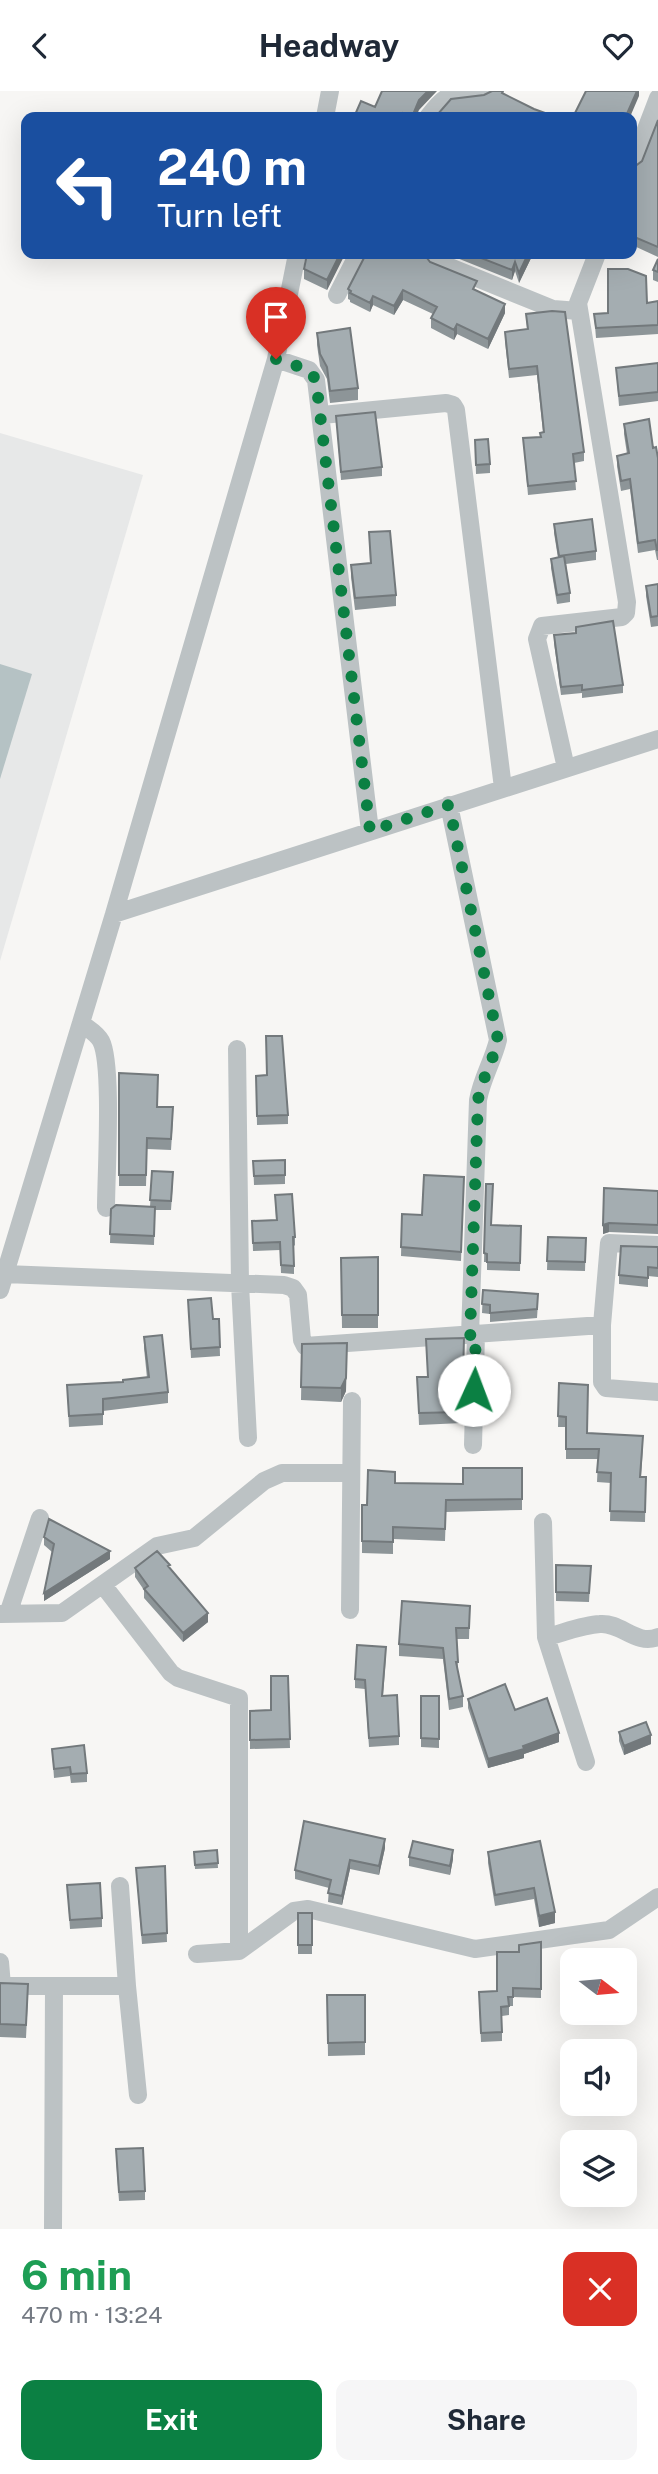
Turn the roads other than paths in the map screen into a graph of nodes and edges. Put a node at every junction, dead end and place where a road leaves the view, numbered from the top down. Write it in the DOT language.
graph roads {
  1 [pos="330,91"];
  2 [pos="486,91"];
  3 [pos="658,99"];
  4 [pos="325,112"];
  5 [pos="430,112"];
  6 [pos="637,153"];
  7 [pos="296,259"];
  8 [pos="355,259"];
  9 [pos="595,259"];
  10 [pos="435,261"];
  11 [pos="337,295"];
  12 [pos="579,311"];
  13 [pos="276,359"];
  14 [pos="322,415"];
  15 [pos="658,739"];
  16 [pos="566,768"];
  17 [pos="503,788"];
  18 [pos="449,805"];
  19 [pos="370,831"];
  20 [pos="114,914"];
  21 [pos="80,1023"];
  22 [pos="237,1049"];
  23 [pos="106,1208"];
  24 [pos="658,1245"];
  25 [pos="2,1282"];
  26 [pos="240,1284"];
  27 [pos="602,1325"];
  28 [pos="473,1335"];
  29 [pos="658,1392"];
  30 [pos="352,1401"];
  31 [pos="248,1438"];
  32 [pos="473,1445"];
  33 [pos="351,1473"];
  34 [pos="40,1518"];
  35 [pos="544,1522"];
  36 [pos="103,1585"];
  37 [pos="350,1610"];
  38 [pos="4,1614"];
  39 [pos="546,1637"];
  40 [pos="658,1637"];
  41 [pos="586,1762"];
  42 [pos="120,1887"];
  43 [pos="658,1897"];
  44 [pos="239,1951"];
  45 [pos="197,1954"];
  46 [pos="0,1962"];
  47 [pos="1,1986"];
  48 [pos="54,1986"];
  49 [pos="127,1986"];
  50 [pos="138,2095"];
  51 [pos="53,2229"];
  1 -- 4 [label="street"];
  2 -- 5 [label="street"];
  3 -- 6 [label="street"];
  7 -- 13 [label="street"];
  8 -- 11 [label="street"];
  9 -- 12 [label="street"];
  10 -- 12 [label="street"];
  12 -- 16 [label="street"];
  13 -- 14 [label="street"];
  13 -- 20 [label="street"];
  14 -- 17 [label="street"];
  14 -- 19 [label="street"];
  15 -- 16 [label="street"];
  16 -- 17 [label="street"];
  17 -- 18 [label="street"];
  18 -- 19 [label="street"];
  18 -- 28 [label="street"];
  19 -- 20 [label="street"];
  20 -- 21 [label="street"];
  21 -- 23 [label="street"];
  21 -- 25 [label="street"];
  22 -- 26 [label="street"];
  24 -- 27 [label="street"];
  25 -- 26 [label="street"];
  26 -- 28 [label="street"];
  26 -- 31 [label="street"];
  27 -- 28 [label="street"];
  27 -- 29 [label="street"];
  28 -- 32 [label="street"];
  30 -- 33 [label="street"];
  33 -- 36 [label="street"];
  33 -- 37 [label="street"];
  34 -- 38 [label="street"];
  35 -- 39 [label="street"];
  36 -- 38 [label="street"];
  36 -- 44 [label="street"];
  39 -- 40 [label="street"];
  39 -- 41 [label="street"];
  42 -- 49 [label="street"];
  43 -- 44 [label="street"];
  44 -- 45 [label="street"];
  46 -- 47 [label="street"];
  47 -- 48 [label="street"];
  48 -- 49 [label="street"];
  48 -- 51 [label="street"];
  49 -- 50 [label="street"];
}
